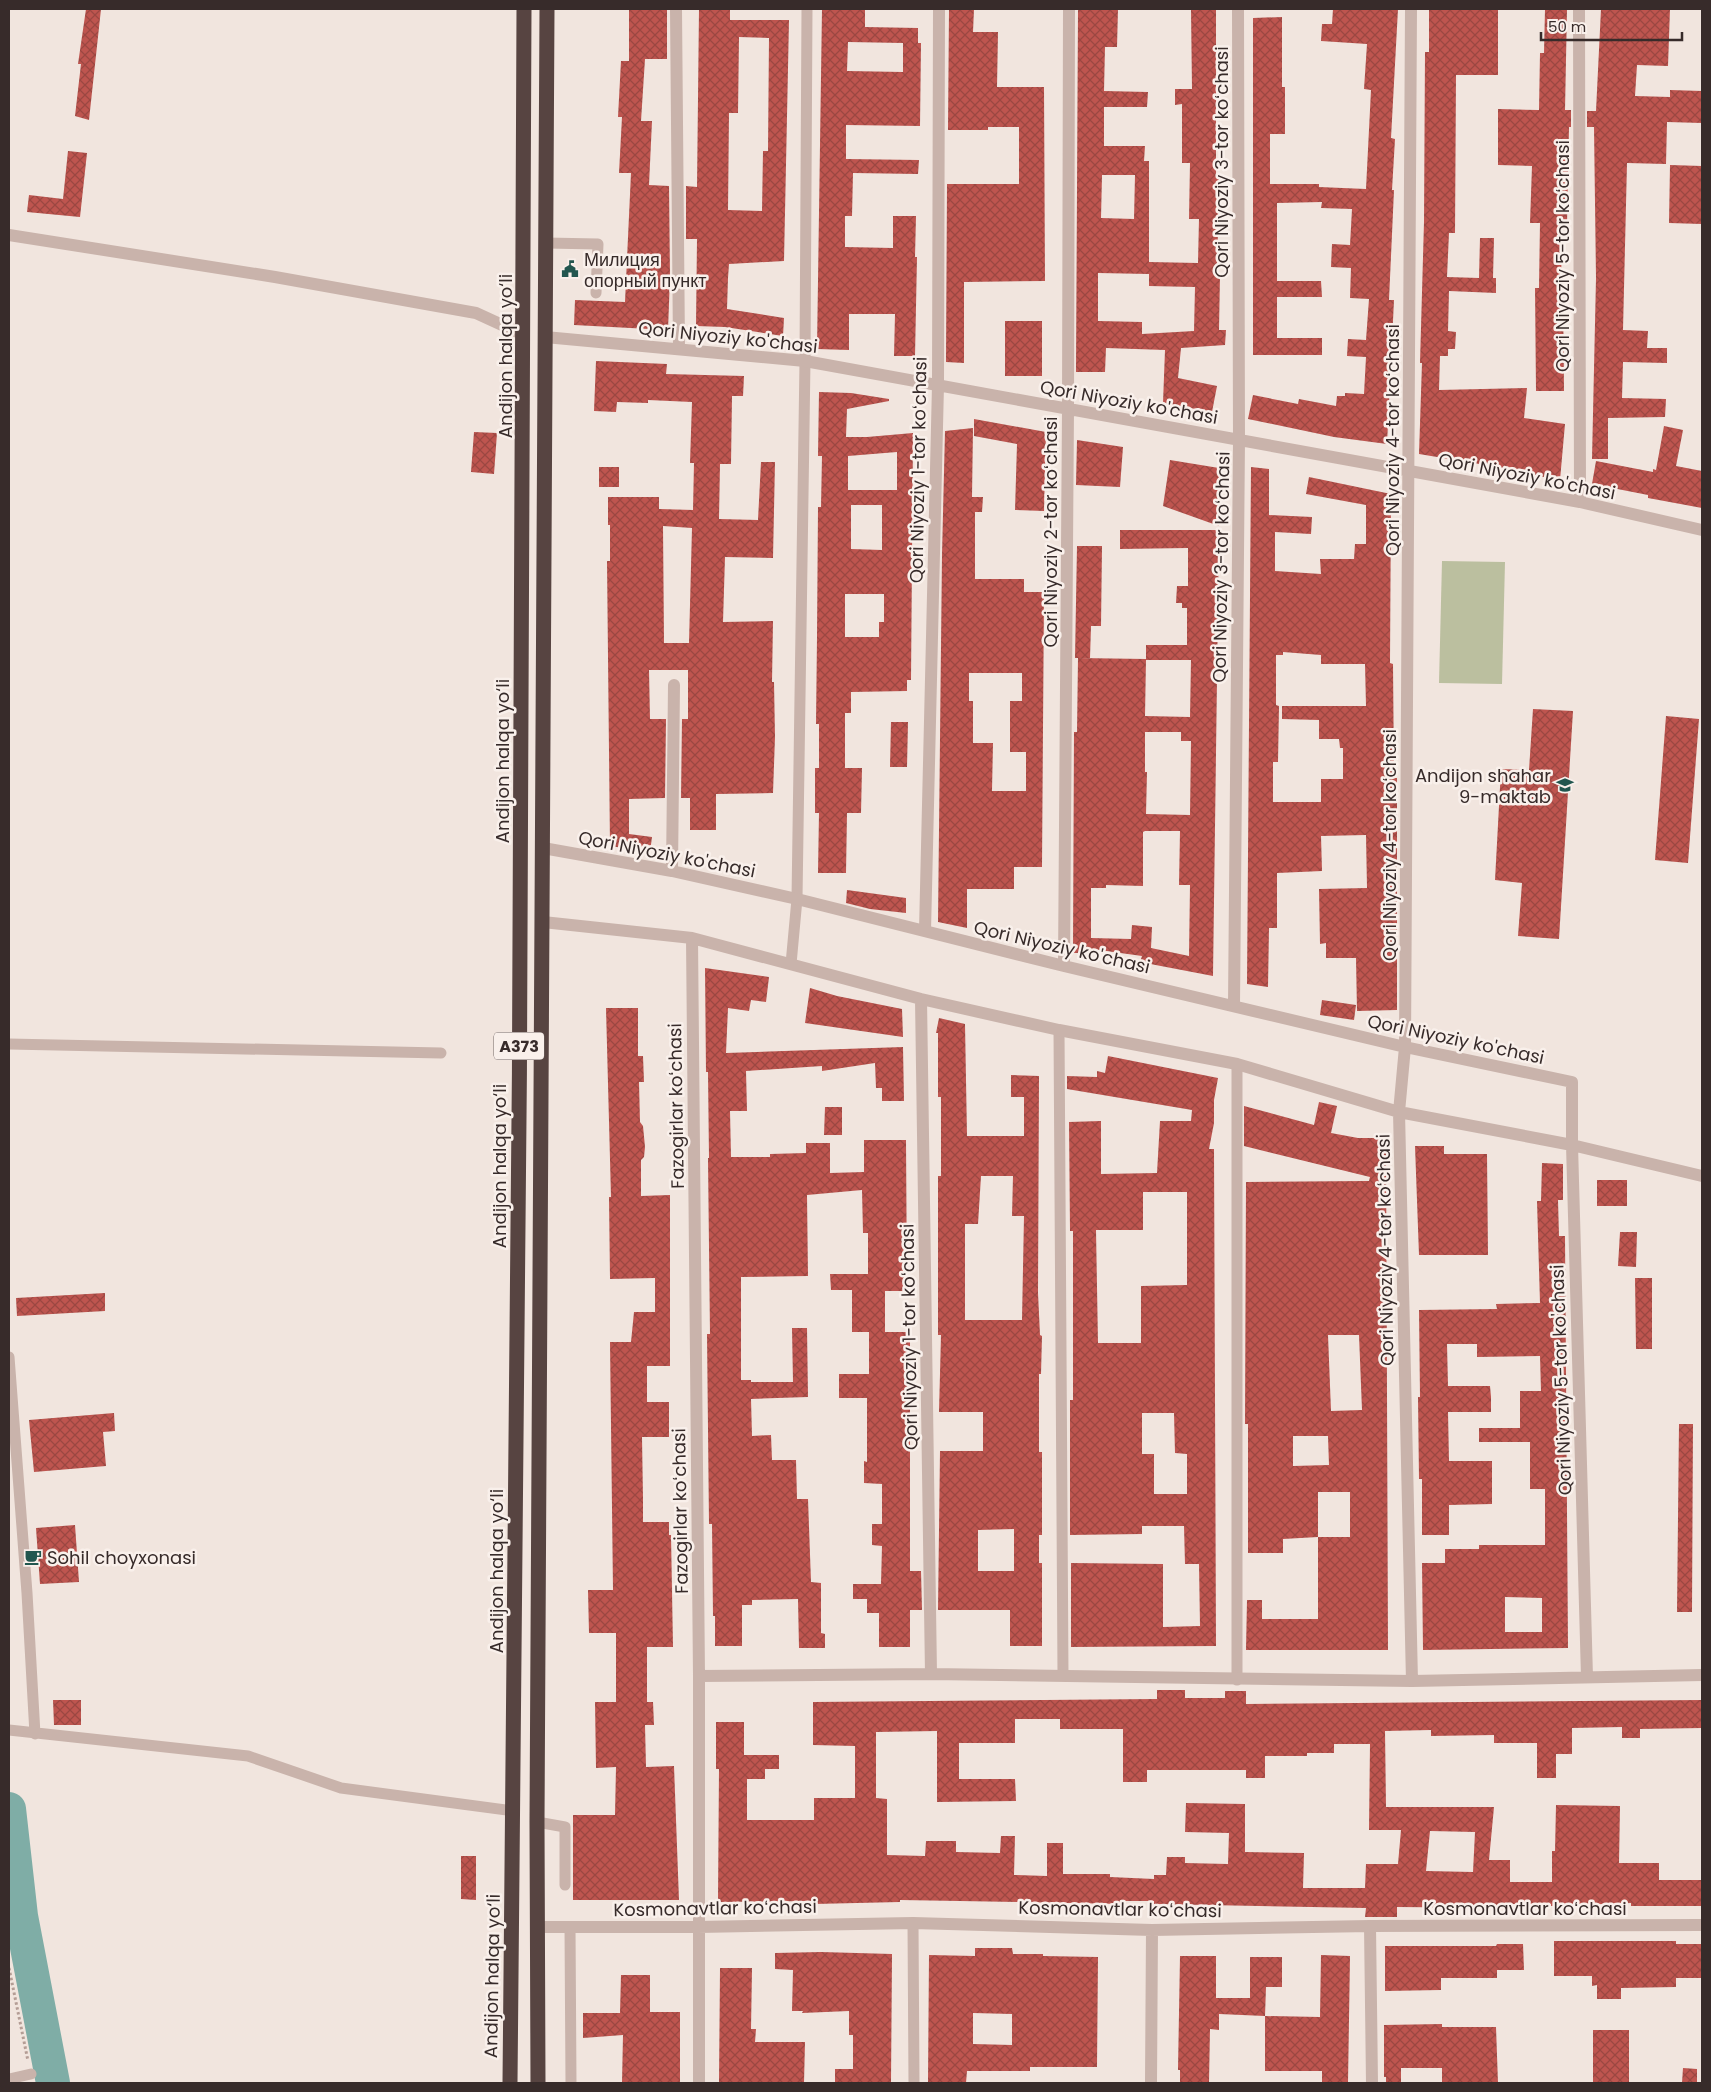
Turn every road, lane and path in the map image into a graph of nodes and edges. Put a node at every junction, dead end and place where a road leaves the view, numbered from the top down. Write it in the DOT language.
graph roads {
  1 [pos="524,9"];
  2 [pos="547,9"];
  3 [pos="676,9"];
  4 [pos="807,9"];
  5 [pos="938,9"];
  6 [pos="1068,9"];
  7 [pos="1238,9"];
  8 [pos="1411,9"];
  9 [pos="1579,9"];
  10 [pos="9,235"];
  11 [pos="546,243"];
  12 [pos="596,293"];
  13 [pos="524,335"];
  14 [pos="545,337"];
  15 [pos="679,349"];
  16 [pos="805,361"];
  17 [pos="938,385"];
  18 [pos="1068,409"];
  19 [pos="1240,440"];
  20 [pos="1410,471"];
  21 [pos="1580,502"];
  22 [pos="1702,530"];
  23 [pos="674,685"];
  24 [pos="543,848"];
  25 [pos="672,871"];
  26 [pos="797,899"];
  27 [pos="543,922"];
  28 [pos="925,932"];
  29 [pos="692,938"];
  30 [pos="791,964"];
  31 [pos="1064,966"];
  32 [pos="921,999"];
  33 [pos="1234,1005"];
  34 [pos="1059,1030"];
  35 [pos="9,1044"];
  36 [pos="1405,1047"];
  37 [pos="441,1053"];
  38 [pos="1237,1064"];
  39 [pos="1572,1082"];
  40 [pos="1399,1112"];
  41 [pos="1572,1145"];
  42 [pos="1702,1176"];
  43 [pos="9,1357"];
  44 [pos="931,1674"];
  45 [pos="1063,1675"];
  46 [pos="1702,1675"];
  47 [pos="699,1676"];
  48 [pos="1587,1677"];
  49 [pos="1237,1680"];
  50 [pos="1412,1681"];
  51 [pos="9,1730"];
  52 [pos="34,1734"];
  53 [pos="514,1811"];
  54 [pos="537,1822"];
  55 [pos="566,1885"];
  56 [pos="913,1923"];
  57 [pos="1702,1925"];
  58 [pos="1370,1926"];
  59 [pos="537,1927"];
  60 [pos="570,1927"];
  61 [pos="698,1927"];
  62 [pos="1152,1930"];
  63 [pos="9,1968"];
  64 [pos="31,2074"];
  65 [pos="9,2079"];
  66 [pos="510,2083"];
  67 [pos="538,2083"];
  68 [pos="571,2083"];
  69 [pos="699,2083"];
  70 [pos="914,2083"];
  71 [pos="1151,2083"];
  72 [pos="1372,2083"];
  1 -- 13 [label="highway, Andijon halqa yo‘li / A373"];
  2 -- 11 [label="highway, A373"];
  3 -- 15 [label="street"];
  4 -- 16 [label="lane"];
  5 -- 17 [label="street, Qori Niyoziy 1-tor koʻchasi"];
  6 -- 18 [label="street, Qori Niyoziy 2-tor koʻchasi"];
  7 -- 19 [label="street, Qori Niyoziy 3-tor koʻchasi"];
  8 -- 20 [label="street, Qori Niyoziy 4-tor koʻchasi"];
  9 -- 21 [label="street, Qori Niyoziy 5-tor koʻchasi"];
  10 -- 13 [label="street"];
  11 -- 12 [label="lane"];
  11 -- 14 [label="highway, A373"];
  13 -- 53 [label="highway, Andijon halqa yo‘li / A373"];
  14 -- 15 [label="street, Qori Niyoziy ko'chasi"];
  14 -- 24 [label="highway, A373"];
  15 -- 16 [label="street, Qori Niyoziy ko'chasi"];
  16 -- 17 [label="street, Qori Niyoziy ko'chasi"];
  16 -- 26 [label="lane"];
  17 -- 18 [label="street, Qori Niyoziy ko'chasi"];
  17 -- 28 [label="street, Qori Niyoziy 1-tor koʻchasi"];
  18 -- 19 [label="street, Qori Niyoziy ko'chasi"];
  18 -- 31 [label="street, Qori Niyoziy 2-tor koʻchasi"];
  19 -- 20 [label="street, Qori Niyoziy ko'chasi"];
  19 -- 33 [label="street, Qori Niyoziy 3-tor koʻchasi"];
  20 -- 21 [label="street, Qori Niyoziy ko'chasi"];
  20 -- 36 [label="street, Qori Niyoziy 4-tor koʻchasi"];
  21 -- 22 [label="street, Qori Niyoziy ko'chasi"];
  23 -- 25 [label="street"];
  24 -- 25 [label="street, Qori Niyoziy ko'chasi"];
  24 -- 27 [label="highway, A373"];
  25 -- 26 [label="street, Qori Niyoziy ko'chasi"];
  26 -- 28 [label="street, Qori Niyoziy ko'chasi"];
  26 -- 30 [label="lane"];
  27 -- 29 [label="street"];
  27 -- 54 [label="highway, A373"];
  28 -- 31 [label="street, Qori Niyoziy ko'chasi"];
  29 -- 30 [label="street"];
  29 -- 47 [label="street, Fazogirlar koʻchasi"];
  30 -- 32 [label="street"];
  31 -- 33 [label="street, Qori Niyoziy ko'chasi"];
  32 -- 34 [label="street"];
  32 -- 44 [label="street, Qori Niyoziy 1-tor koʻchasi"];
  33 -- 36 [label="street, Qori Niyoziy ko'chasi"];
  34 -- 38 [label="street"];
  34 -- 45 [label="lane"];
  35 -- 37 [label="lane"];
  36 -- 39 [label="street, Qori Niyoziy ko'chasi"];
  36 -- 40 [label="street, Qori Niyoziy 4-tor koʻchasi"];
  38 -- 40 [label="street"];
  38 -- 49 [label="lane"];
  39 -- 41 [label="street, Qori Niyoziy 5-tor ko'chasi"];
  40 -- 41 [label="street"];
  40 -- 50 [label="street, Qori Niyoziy 4-tor koʻchasi"];
  41 -- 42 [label="street"];
  41 -- 48 [label="street, Qori Niyoziy 5-tor ko'chasi"];
  43 -- 52 [label="lane"];
  44 -- 45 [label="street"];
  44 -- 47 [label="street"];
  45 -- 49 [label="street"];
  46 -- 48 [label="street"];
  47 -- 61 [label="street, Fazogirlar koʻchasi"];
  48 -- 50 [label="street"];
  49 -- 50 [label="street"];
  51 -- 52 [label="lane"];
  52 -- 53 [label="lane"];
  53 -- 66 [label="highway, Andijon halqa yo‘li / A373"];
  54 -- 55 [label="lane"];
  54 -- 59 [label="highway, A373"];
  56 -- 61 [label="street, Kosmonavtlar koʻchasi"];
  56 -- 62 [label="street, Kosmonavtlar koʻchasi"];
  56 -- 70 [label="lane"];
  57 -- 58 [label="street, Kosmonavtlar koʻchasi"];
  58 -- 62 [label="street, Kosmonavtlar koʻchasi"];
  58 -- 72 [label="street"];
  59 -- 60 [label="street, Kosmonavtlar koʻchasi"];
  59 -- 67 [label="highway, A373"];
  60 -- 61 [label="street, Kosmonavtlar koʻchasi"];
  60 -- 68 [label="lane"];
  61 -- 69 [label="street, Fazogirlar koʻchasi"];
  62 -- 71 [label="street"];
  63 -- 64 [label="path"];
  64 -- 65 [label="lane"];
}
